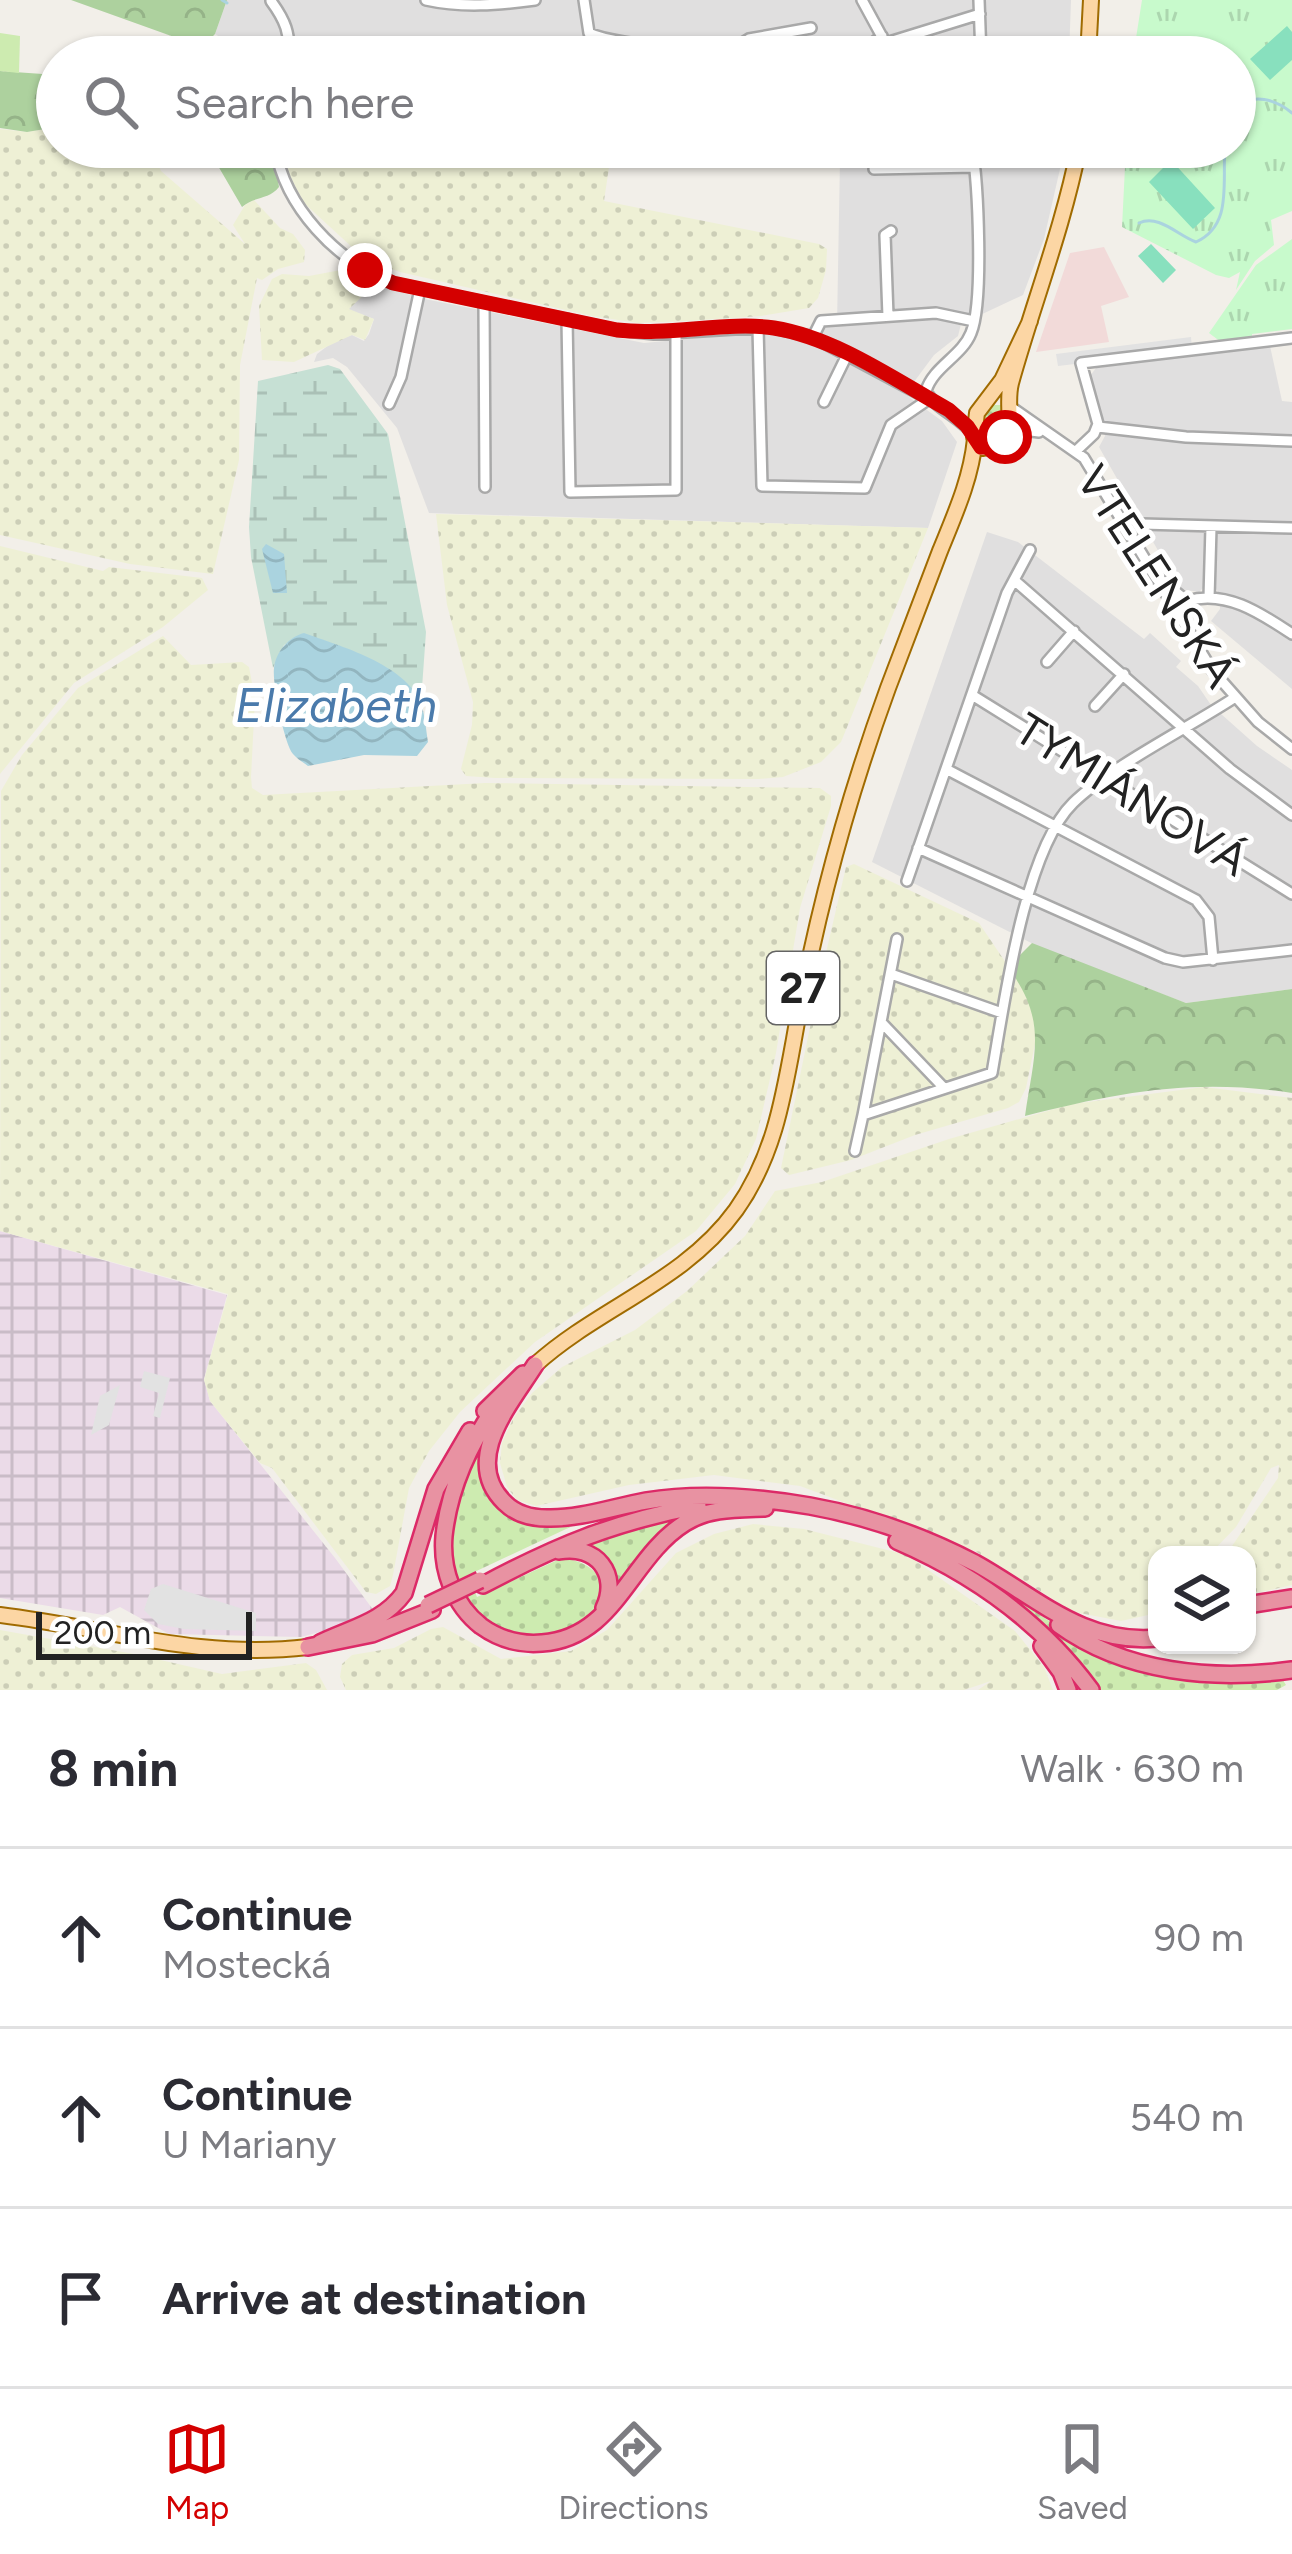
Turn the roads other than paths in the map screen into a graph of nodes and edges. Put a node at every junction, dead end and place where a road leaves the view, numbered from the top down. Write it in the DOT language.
graph roads {
  1 [pos="271,0"];
  2 [pos="426,0"];
  3 [pos="535,0"];
  4 [pos="584,0"];
  5 [pos="979,0"];
  6 [pos="1090,0"];
  7 [pos="865,2"];
  8 [pos="980,14"];
  9 [pos="811,28"];
  10 [pos="289,36"];
  11 [pos="596,36"];
  12 [pos="766,36"];
  13 [pos="882,36"];
  14 [pos="899,36"];
  15 [pos="981,36"];
  16 [pos="1089,36"];
  17 [pos="281,168"];
  18 [pos="924,168"];
  19 [pos="974,168"];
  20 [pos="1074,168"];
  21 [pos="874,169"];
  22 [pos="891,231"];
  23 [pos="420,289"];
  24 [pos="484,302"];
  25 [pos="888,316"];
  26 [pos="567,320"];
  27 [pos="974,321"];
  28 [pos="1030,321"];
  29 [pos="758,328"];
  30 [pos="676,332"];
  31 [pos="814,337"];
  32 [pos="1292,338"];
  33 [pos="847,355"];
  34 [pos="928,399"];
  35 [pos="824,402"];
  36 [pos="984,403"];
  37 [pos="389,404"];
  38 [pos="1010,405"];
  39 [pos="949,410"];
  40 [pos="1098,427"];
  41 [pos="1045,433"];
  42 [pos="974,436"];
  43 [pos="1292,441"];
  44 [pos="998,444"];
  45 [pos="1076,451"];
  46 [pos="968,479"];
  47 [pos="485,488"];
  48 [pos="1142,524"];
  49 [pos="1211,526"];
  50 [pos="1292,528"];
  51 [pos="1030,550"];
  52 [pos="1157,577"];
  53 [pos="1014,580"];
  54 [pos="1210,598"];
  55 [pos="1074,631"];
  56 [pos="1292,634"];
  57 [pos="1047,662"];
  58 [pos="1124,674"];
  59 [pos="972,695"];
  60 [pos="1234,698"];
  61 [pos="1095,706"];
  62 [pos="1187,728"];
  63 [pos="1292,749"];
  64 [pos="946,770"];
  65 [pos="1107,778"];
  66 [pos="1292,814"];
  67 [pos="1055,827"];
  68 [pos="918,848"];
  69 [pos="907,881"];
  70 [pos="1292,894"];
  71 [pos="1030,895"];
  72 [pos="897,939"];
  73 [pos="1292,950"];
  74 [pos="1214,960"];
  75 [pos="891,974"];
  76 [pos="1002,1013"];
  77 [pos="880,1022"];
  78 [pos="944,1088"];
  79 [pos="863,1115"];
  80 [pos="855,1151"];
  81 [pos="535,1365"];
  82 [pos="694,1499"];
  83 [pos="765,1508"];
  84 [pos="919,1539"];
  85 [pos="964,1576"];
  86 [pos="481,1582"];
  87 [pos="1292,1598"];
  88 [pos="1256,1604"];
  89 [pos="0,1615"];
  90 [pos="596,1621"];
  91 [pos="1148,1638"];
  92 [pos="314,1645"];
  93 [pos="1292,1670"];
  94 [pos="1068,1690"];
  95 [pos="1091,1690"];
  1 -- 10 [label="street"];
  2 -- 3 [label="street"];
  4 -- 11 [label="street"];
  5 -- 8 [label="street"];
  6 -- 16 [label="main road"];
  7 -- 13 [label="street"];
  8 -- 14 [label="street"];
  8 -- 15 [label="street"];
  9 -- 12 [label="street"];
  17 -- 23 [label="street"];
  18 -- 21 [label="street"];
  19 -- 27 [label="street"];
  20 -- 28 [label="main road, 27"];
  22 -- 25 [label="street"];
  23 -- 24 [label="street"];
  23 -- 37 [label="street"];
  24 -- 26 [label="street"];
  24 -- 47 [label="street"];
  25 -- 27 [label="street"];
  25 -- 31 [label="street"];
  26 -- 30 [label="street"];
  26 -- 30 [label="street"];
  27 -- 34 [label="street"];
  28 -- 36 [label="main road, 27"];
  28 -- 38 [label="main road, 27"];
  29 -- 30 [label="street"];
  29 -- 31 [label="street"];
  29 -- 34 [label="street"];
  31 -- 33 [label="street"];
  32 -- 40 [label="street, VTELENSKÁ"];
  33 -- 34 [label="street"];
  33 -- 35 [label="street"];
  34 -- 39 [label="street"];
  36 -- 38 [label="main road"];
  36 -- 39 [label="street"];
  36 -- 42 [label="main road, 27"];
  38 -- 41 [label="street, VTELENSKÁ"];
  38 -- 44 [label="main road, 27"];
  39 -- 42 [label="street"];
  40 -- 43 [label="street"];
  40 -- 45 [label="street, VTELENSKÁ"];
  41 -- 44 [label="street, VTELENSKÁ"];
  41 -- 45 [label="street, VTELENSKÁ"];
  42 -- 44 [label="main road"];
  42 -- 46 [label="main road, 27"];
  44 -- 46 [label="main road, 27"];
  45 -- 52 [label="street, VTELENSKÁ"];
  46 -- 81 [label="main road, 27"];
  48 -- 49 [label="street"];
  49 -- 50 [label="street"];
  49 -- 54 [label="street"];
  51 -- 53 [label="street"];
  52 -- 54 [label="street"];
  52 -- 60 [label="street, VTELENSKÁ"];
  53 -- 55 [label="street"];
  53 -- 59 [label="street"];
  54 -- 56 [label="street"];
  55 -- 57 [label="street"];
  55 -- 58 [label="street"];
  58 -- 61 [label="street"];
  58 -- 62 [label="street"];
  59 -- 64 [label="street"];
  59 -- 65 [label="street, TYMIÁNOVÁ"];
  60 -- 62 [label="street"];
  60 -- 63 [label="street, VTELENSKÁ"];
  62 -- 65 [label="street"];
  62 -- 66 [label="street"];
  64 -- 67 [label="street"];
  64 -- 68 [label="street"];
  65 -- 67 [label="street"];
  65 -- 70 [label="street, TYMIÁNOVÁ"];
  67 -- 71 [label="street"];
  67 -- 74 [label="street"];
  68 -- 69 [label="street"];
  68 -- 71 [label="street"];
  71 -- 74 [label="street"];
  71 -- 76 [label="street"];
  72 -- 75 [label="street"];
  73 -- 74 [label="street"];
  75 -- 76 [label="street"];
  75 -- 77 [label="street"];
  76 -- 78 [label="street"];
  77 -- 78 [label="street"];
  77 -- 79 [label="street"];
  78 -- 79 [label="street"];
  79 -- 80 [label="street"];
  81 -- 82 [label="highway"];
  81 -- 90 [label="highway"];
  81 -- 92 [label="highway"];
  82 -- 84 [label="highway"];
  82 -- 86 [label="highway"];
  83 -- 85 [label="highway"];
  83 -- 86 [label="highway"];
  83 -- 90 [label="highway"];
  84 -- 91 [label="highway"];
  84 -- 93 [label="highway"];
  85 -- 94 [label="highway"];
  85 -- 95 [label="highway"];
  86 -- 90 [label="highway"];
  86 -- 92 [label="highway, bridge"];
  87 -- 88 [label="highway"];
  89 -- 92 [label="main road"];
}
